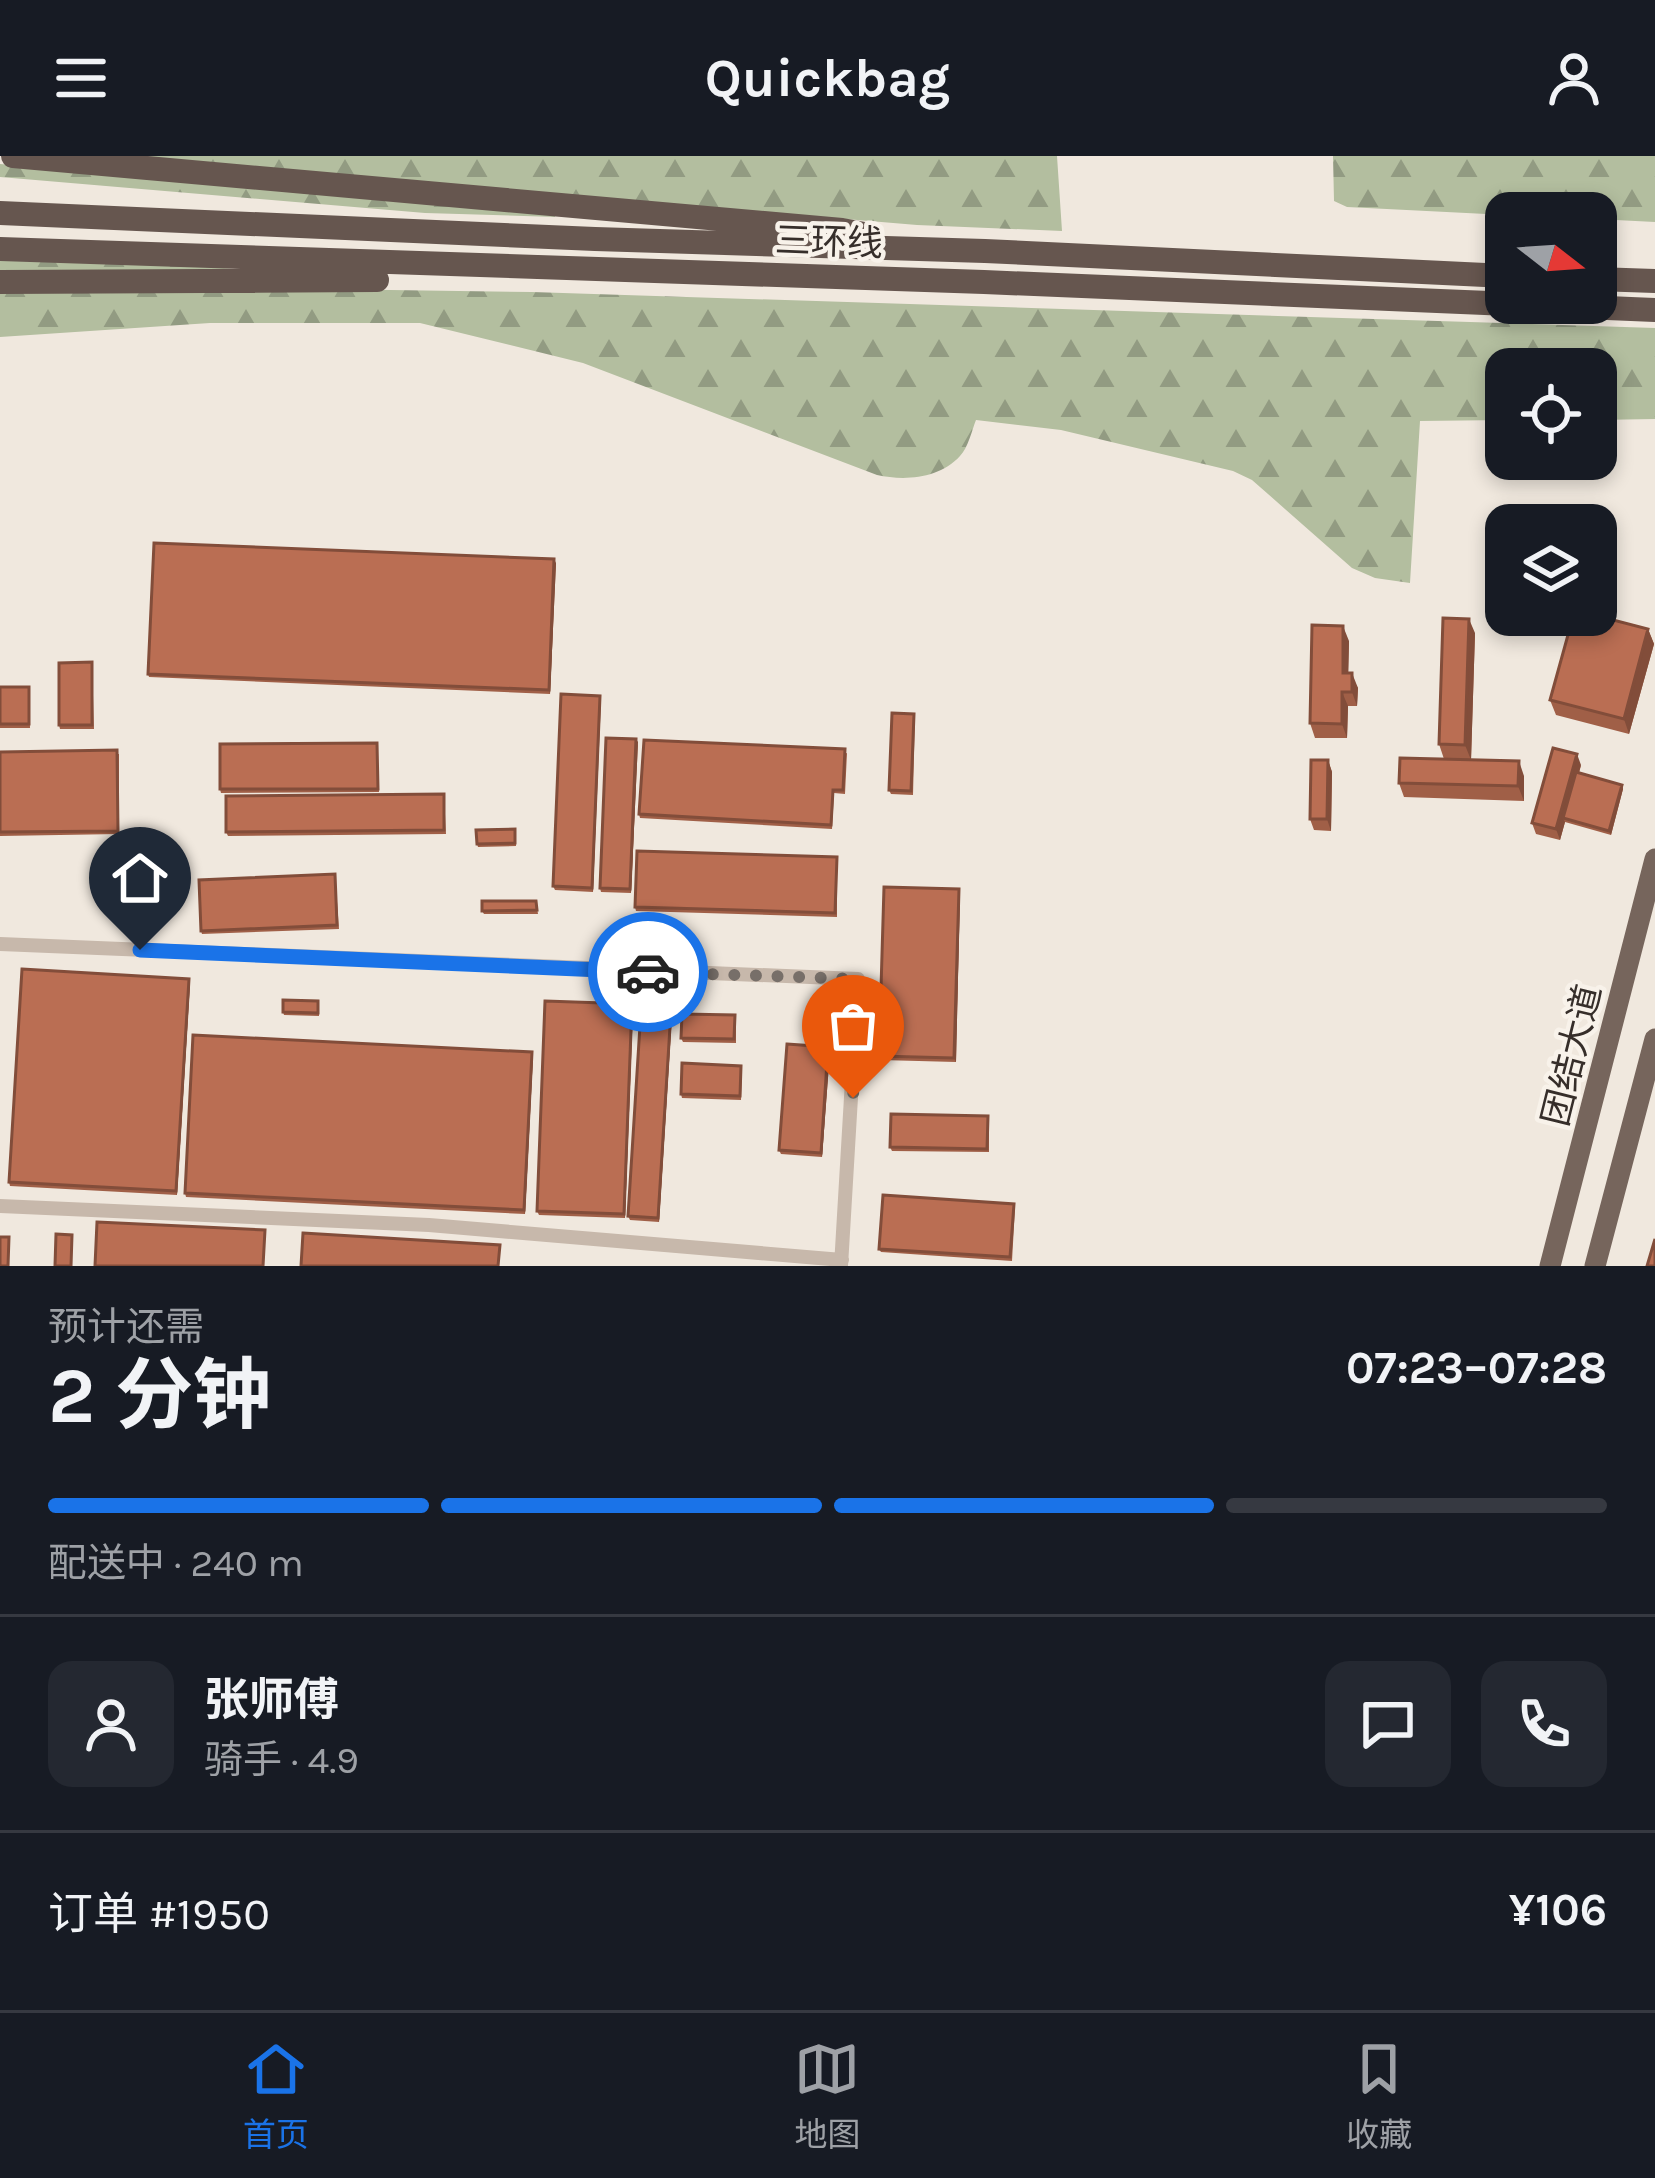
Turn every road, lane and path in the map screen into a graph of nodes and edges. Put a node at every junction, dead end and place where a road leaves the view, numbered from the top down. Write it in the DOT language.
graph roads {
  1 [pos="13,156"];
  2 [pos="0,198"];
  3 [pos="0,214"];
  4 [pos="129,218"];
  5 [pos="0,249"];
  6 [pos="925,249"];
  7 [pos="581,268"];
  8 [pos="1485,275"];
  9 [pos="1617,280"];
  10 [pos="1655,281"];
  11 [pos="0,282"];
  12 [pos="1655,310"];
  13 [pos="1655,860"];
  14 [pos="0,944"];
  15 [pos="1655,1039"];
  16 [pos="0,1207"];
  17 [pos="842,1263"];
  18 [pos="1550,1266"];
  19 [pos="1595,1266"];
  1 -- 6 [label="highway"];
  2 -- 4 [label="highway"];
  3 -- 4 [label="highway, 三环线"];
  4 -- 6 [label="highway, 三环线"];
  5 -- 7 [label="highway, 三环线"];
  6 -- 8 [label="highway, 三环线"];
  7 -- 11 [label="highway"];
  7 -- 12 [label="highway, 三环线"];
  9 -- 10 [label="highway, bridge"];
  13 -- 18 [label="main road, 团结大道"];
  14 -- 17 [label="street"];
  15 -- 19 [label="main road"];
  16 -- 17 [label="street"];
}
